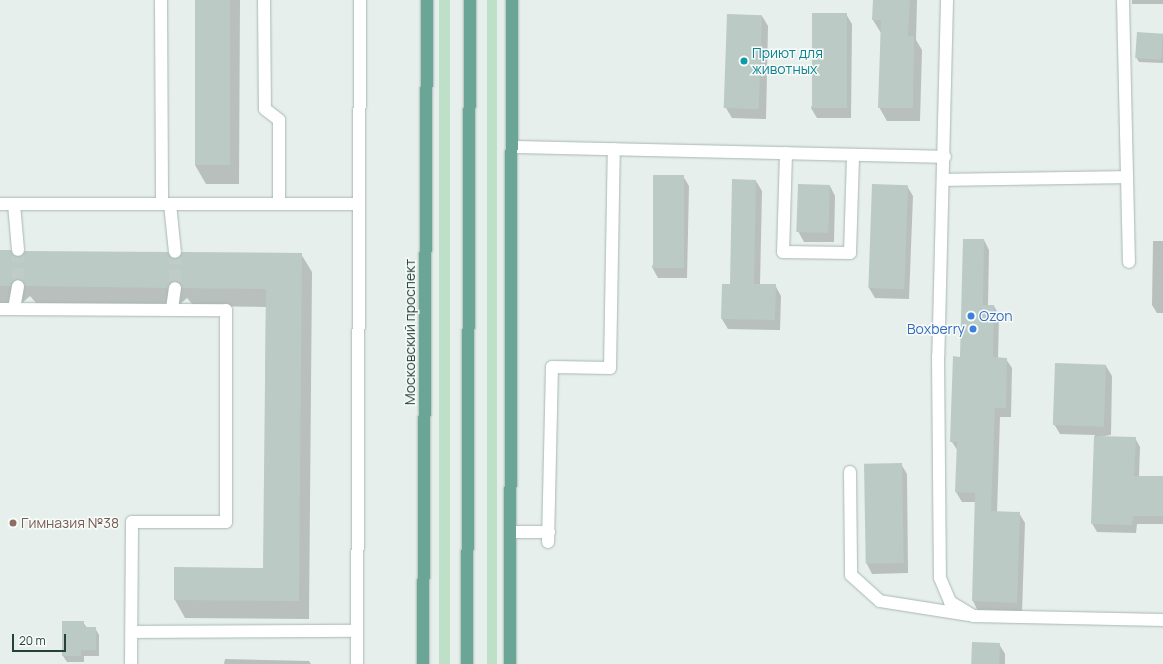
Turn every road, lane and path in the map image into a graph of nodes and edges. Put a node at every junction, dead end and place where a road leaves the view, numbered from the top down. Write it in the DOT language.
graph roads {
  1 [pos="161,0"];
  2 [pos="264,0"];
  3 [pos="360,0"];
  4 [pos="427,0"];
  5 [pos="470,0"];
  6 [pos="512,0"];
  7 [pos="946,0"];
  8 [pos="1123,0"];
  9 [pos="512,147"];
  10 [pos="614,149"];
  11 [pos="786,153"];
  12 [pos="853,155"];
  13 [pos="945,157"];
  14 [pos="1127,177"];
  15 [pos="944,180"];
  16 [pos="0,204"];
  17 [pos="14,204"];
  18 [pos="166,204"];
  19 [pos="280,204"];
  20 [pos="359,204"];
  21 [pos="18,250"];
  22 [pos="175,252"];
  23 [pos="1129,262"];
  24 [pos="18,286"];
  25 [pos="175,288"];
  26 [pos="0,309"];
  27 [pos="14,309"];
  28 [pos="172,309"];
  29 [pos="850,472"];
  30 [pos="510,532"];
  31 [pos="973,616"];
  32 [pos="1163,620"];
  33 [pos="357,631"];
  34 [pos="132,632"];
  35 [pos="131,664"];
  36 [pos="357,664"];
  37 [pos="423,664"];
  38 [pos="467,664"];
  39 [pos="510,664"];
  1 -- 18 [label="street"];
  2 -- 19 [label="street"];
  3 -- 20 [label="street"];
  4 -- 37 [label="main road, Московский проспект"];
  5 -- 38 [label="main road"];
  6 -- 9 [label="main road"];
  7 -- 13 [label="street"];
  8 -- 14 [label="street"];
  9 -- 10 [label="street"];
  9 -- 30 [label="main road"];
  10 -- 11 [label="street"];
  10 -- 30 [label="street"];
  11 -- 12 [label="street"];
  11 -- 12 [label="street"];
  12 -- 13 [label="street"];
  13 -- 15 [label="street"];
  14 -- 15 [label="street"];
  14 -- 23 [label="street"];
  15 -- 31 [label="street"];
  16 -- 17 [label="street"];
  17 -- 18 [label="street"];
  17 -- 21 [label="street"];
  18 -- 19 [label="street"];
  18 -- 22 [label="street"];
  19 -- 20 [label="street"];
  20 -- 33 [label="street"];
  24 -- 27 [label="street"];
  25 -- 28 [label="street"];
  26 -- 27 [label="street"];
  27 -- 28 [label="street"];
  28 -- 34 [label="street"];
  29 -- 31 [label="street"];
  30 -- 39 [label="main road"];
  31 -- 32 [label="street"];
  33 -- 34 [label="street"];
  33 -- 36 [label="street"];
  34 -- 35 [label="street"];
}
